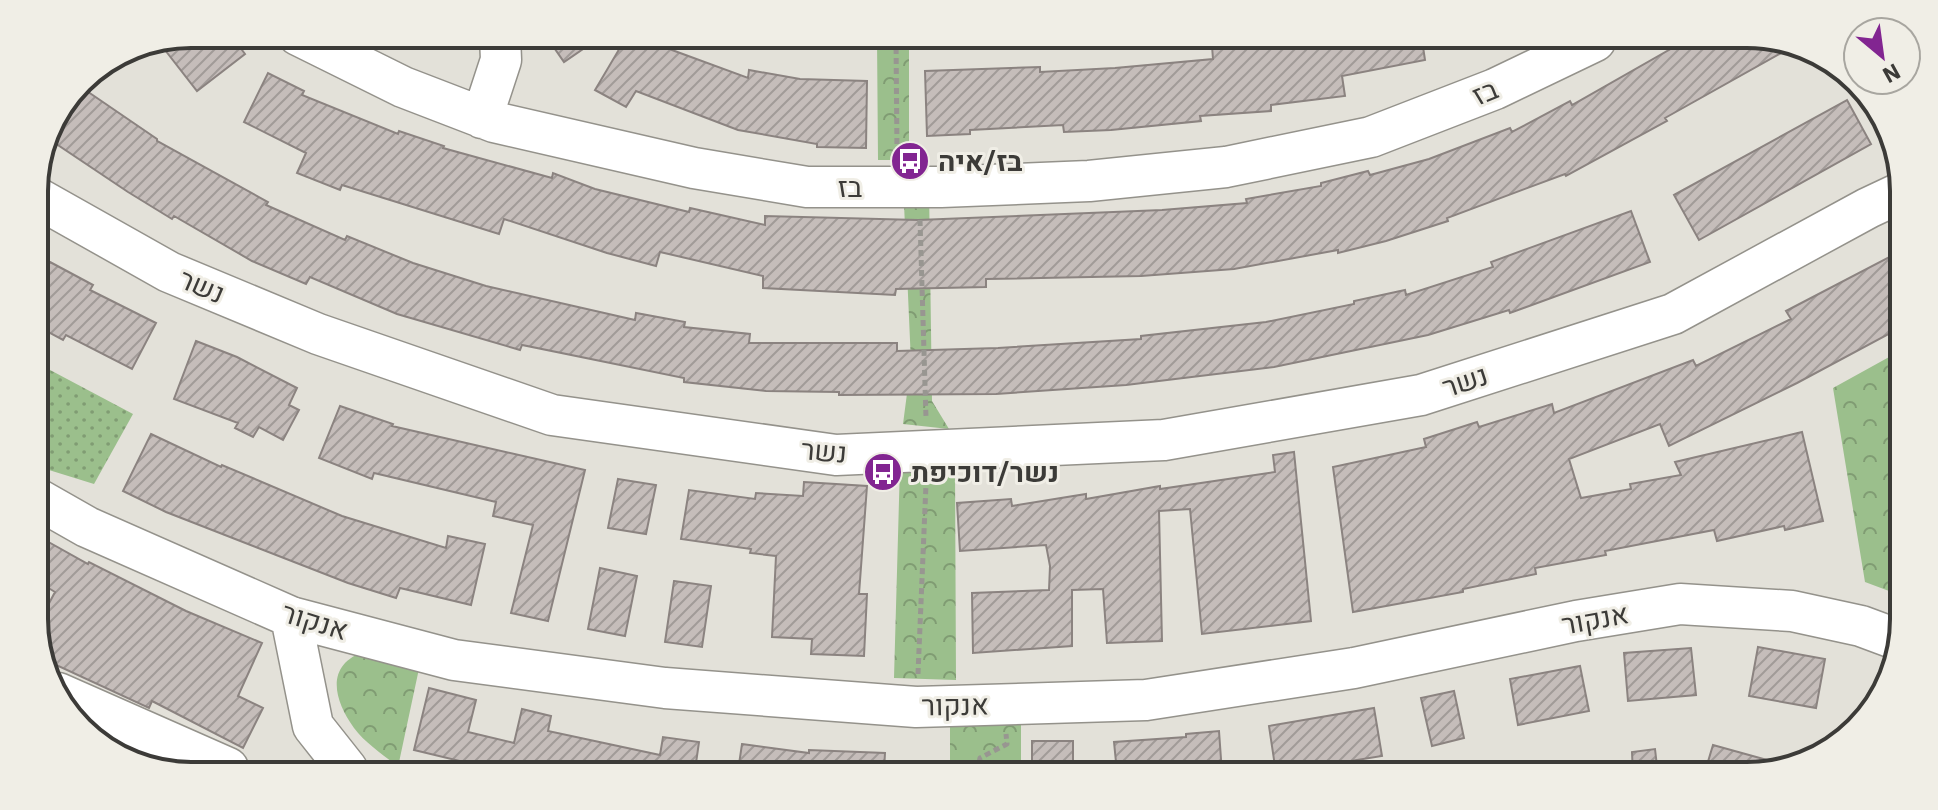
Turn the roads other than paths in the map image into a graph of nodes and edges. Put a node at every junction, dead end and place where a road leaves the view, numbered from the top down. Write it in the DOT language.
graph roads {
  1 [pos="324,48"];
  2 [pos="500,48"];
  3 [pos="1580,48"];
  4 [pos="482,118"];
  5 [pos="1890,198"];
  6 [pos="48,204"];
  7 [pos="48,505"];
  8 [pos="291,617"];
  9 [pos="1889,636"];
  10 [pos="72,699"];
  11 [pos="214,762"];
  12 [pos="341,762"];
  1 -- 4 [label="street, בז"];
  2 -- 4 [label="street"];
  3 -- 4 [label="street, בז"];
  5 -- 6 [label="street, נשר"];
  7 -- 8 [label="street, אנקור"];
  8 -- 9 [label="street, אנקור"];
  8 -- 12 [label="street"];
  10 -- 11 [label="street"];
}
